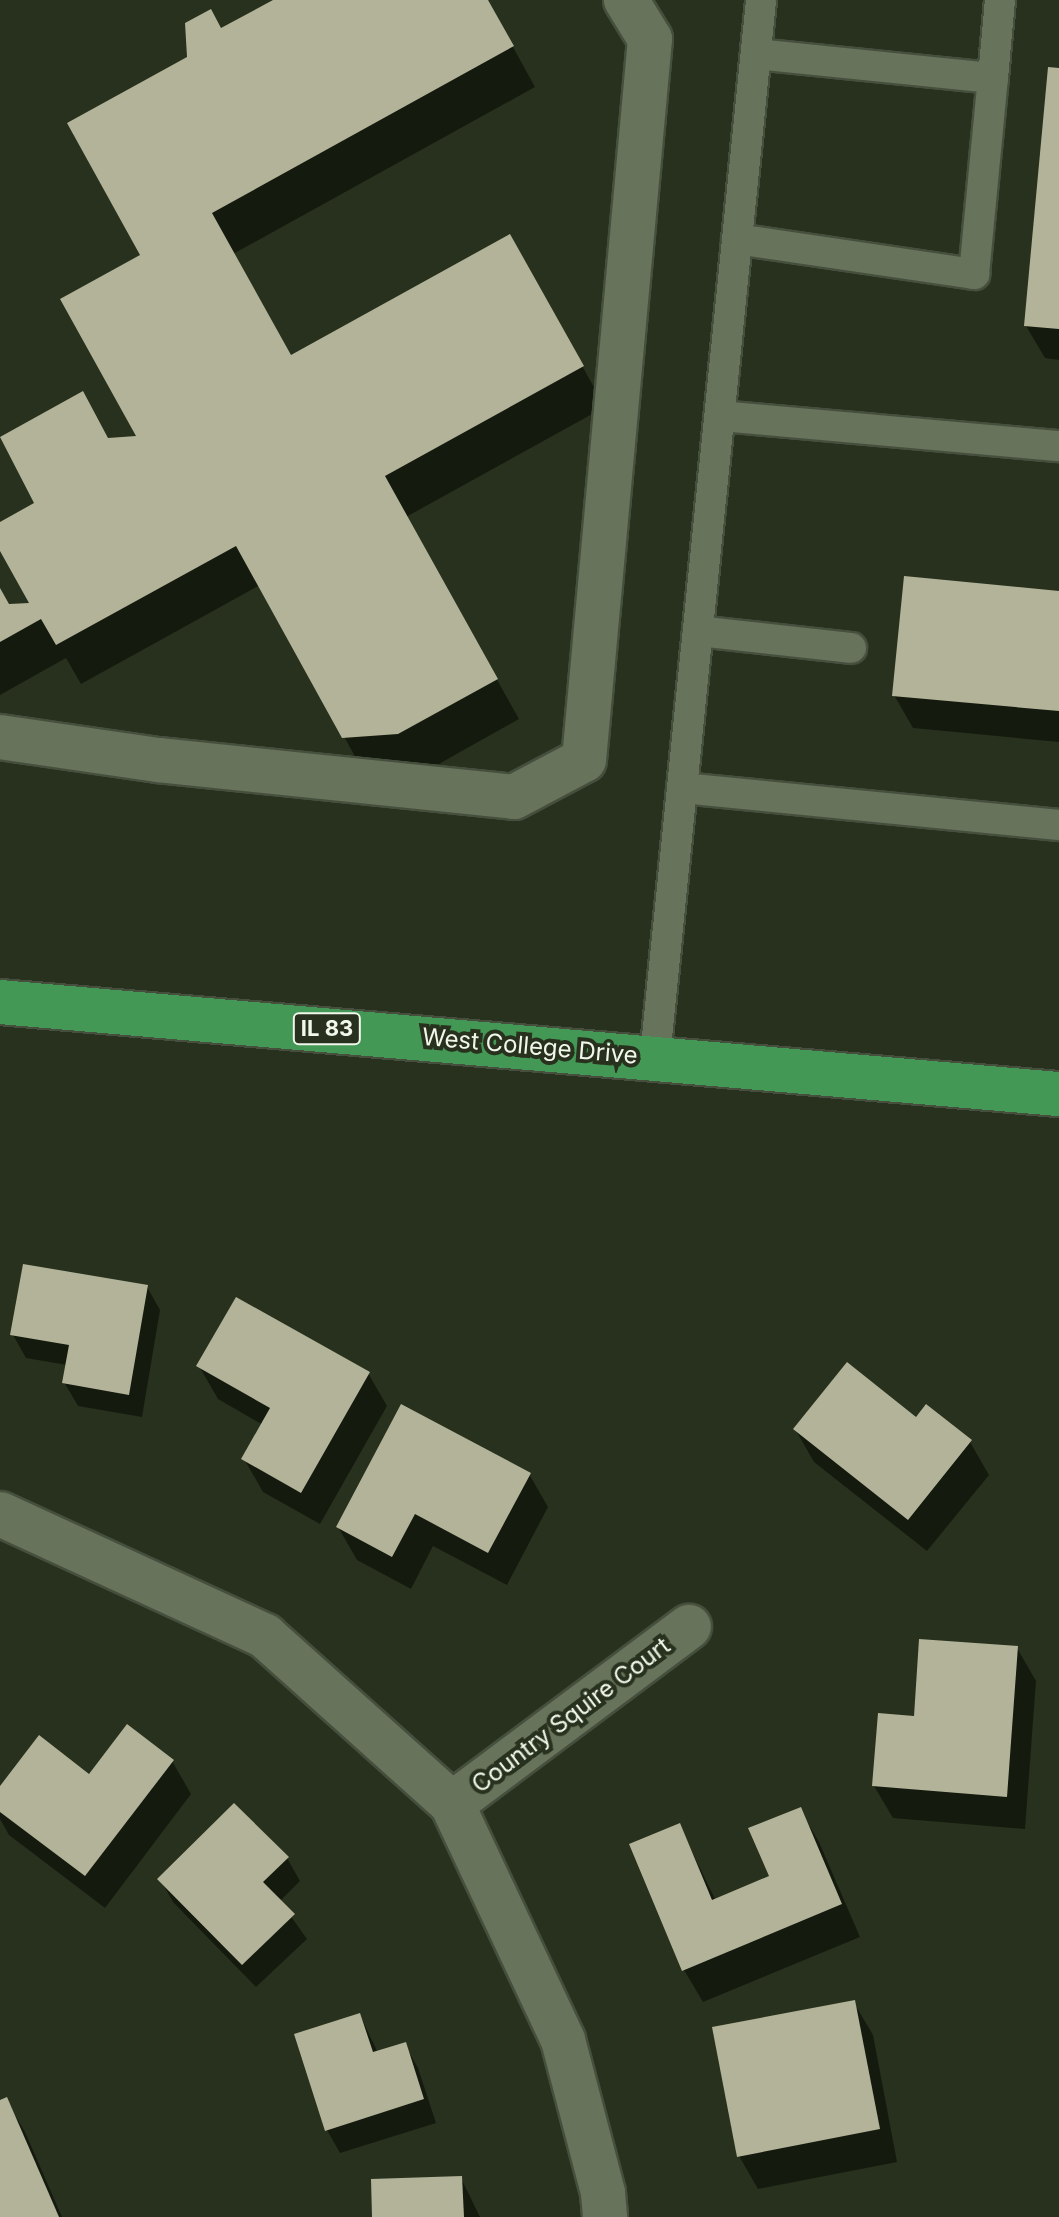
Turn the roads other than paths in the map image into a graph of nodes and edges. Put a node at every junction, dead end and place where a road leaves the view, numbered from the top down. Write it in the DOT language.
graph roads {
  1 [pos="626,0"];
  2 [pos="761,0"];
  3 [pos="1000,0"];
  4 [pos="756,54"];
  5 [pos="993,78"];
  6 [pos="737,239"];
  7 [pos="720,416"];
  8 [pos="1059,446"];
  9 [pos="698,631"];
  10 [pos="851,648"];
  11 [pos="0,737"];
  12 [pos="682,788"];
  13 [pos="1059,825"];
  14 [pos="0,1002"];
  15 [pos="655,1057"];
  16 [pos="1059,1094"];
  17 [pos="0,1514"];
  18 [pos="689,1627"];
  19 [pos="452,1804"];
  20 [pos="605,2217"];
  1 -- 11 [label="street"];
  2 -- 4 [label="lane"];
  3 -- 5 [label="lane"];
  4 -- 5 [label="lane"];
  4 -- 6 [label="lane"];
  5 -- 6 [label="lane"];
  6 -- 7 [label="lane"];
  7 -- 8 [label="lane"];
  7 -- 9 [label="lane"];
  9 -- 10 [label="lane"];
  9 -- 12 [label="lane"];
  12 -- 13 [label="lane"];
  12 -- 15 [label="lane"];
  14 -- 15 [label="main road, West College Drive / IL 83"];
  15 -- 16 [label="main road, West College Drive / IL 83"];
  17 -- 19 [label="street"];
  18 -- 19 [label="street, Country Squire Court"];
  19 -- 20 [label="street"];
}
